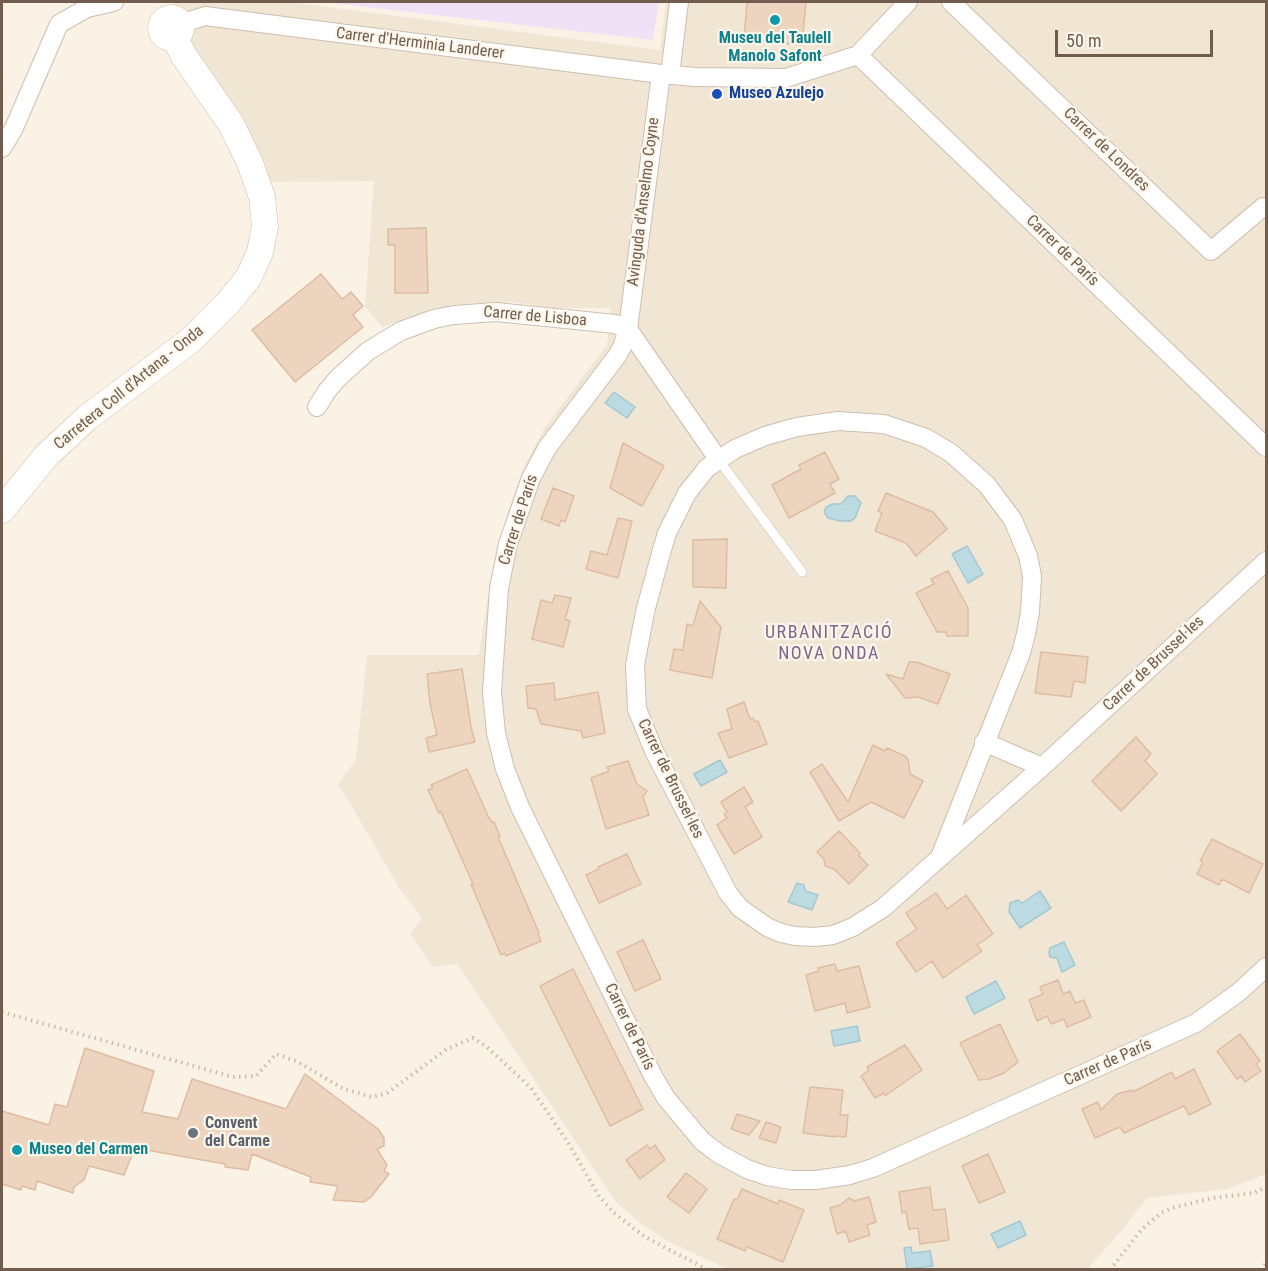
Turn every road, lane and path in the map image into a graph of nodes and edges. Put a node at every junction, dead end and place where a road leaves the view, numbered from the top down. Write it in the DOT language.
graph roads {
  1 [pos="114,2"];
  2 [pos="679,2"];
  3 [pos="908,2"];
  4 [pos="951,2"];
  5 [pos="170,20"];
  6 [pos="858,55"];
  7 [pos="665,75"];
  8 [pos="2,148"];
  9 [pos="1263,207"];
  10 [pos="628,329"];
  11 [pos="317,407"];
  12 [pos="1266,447"];
  13 [pos="718,459"];
  14 [pos="2,510"];
  15 [pos="1266,561"];
  16 [pos="802,572"];
  17 [pos="984,742"];
  18 [pos="1042,766"];
  19 [pos="940,857"];
  20 [pos="1266,967"];
  21 [pos="2,1012"];
  22 [pos="1266,1187"];
  23 [pos="1266,1264"];
  24 [pos="708,1269"];
  25 [pos="1110,1269"];
  26 [pos="1260,1269"];
  1 -- 8 [label="street"];
  2 -- 7 [label="street, Avinguda d'Anselmo Coyne"];
  3 -- 6 [label="street"];
  4 -- 9 [label="street, Carrer de Londres"];
  5 -- 7 [label="street, Carrer d'Herminia Landerer"];
  5 -- 14 [label="main road, Carretera Coll d’Artana - Onda"];
  6 -- 7 [label="street, Carrer d'Herminia Landerer"];
  6 -- 12 [label="street, Carrer de París"];
  7 -- 10 [label="street, Avinguda d'Anselmo Coyne"];
  10 -- 11 [label="street, Carrer de Lisboa"];
  10 -- 13 [label="street"];
  10 -- 20 [label="street, Carrer de París"];
  13 -- 16 [label="lane"];
  13 -- 17 [label="street, Carrer de Brussel·les"];
  13 -- 19 [label="street, Carrer de Brussel·les"];
  15 -- 18 [label="street, Carrer de Brussel·les"];
  17 -- 18 [label="street"];
  17 -- 19 [label="street, Carrer de Brussel·les"];
  18 -- 19 [label="street, Carrer de Brussel·les"];
  21 -- 24 [label="path"];
  22 -- 25 [label="path"];
  23 -- 26 [label="path"];
}
